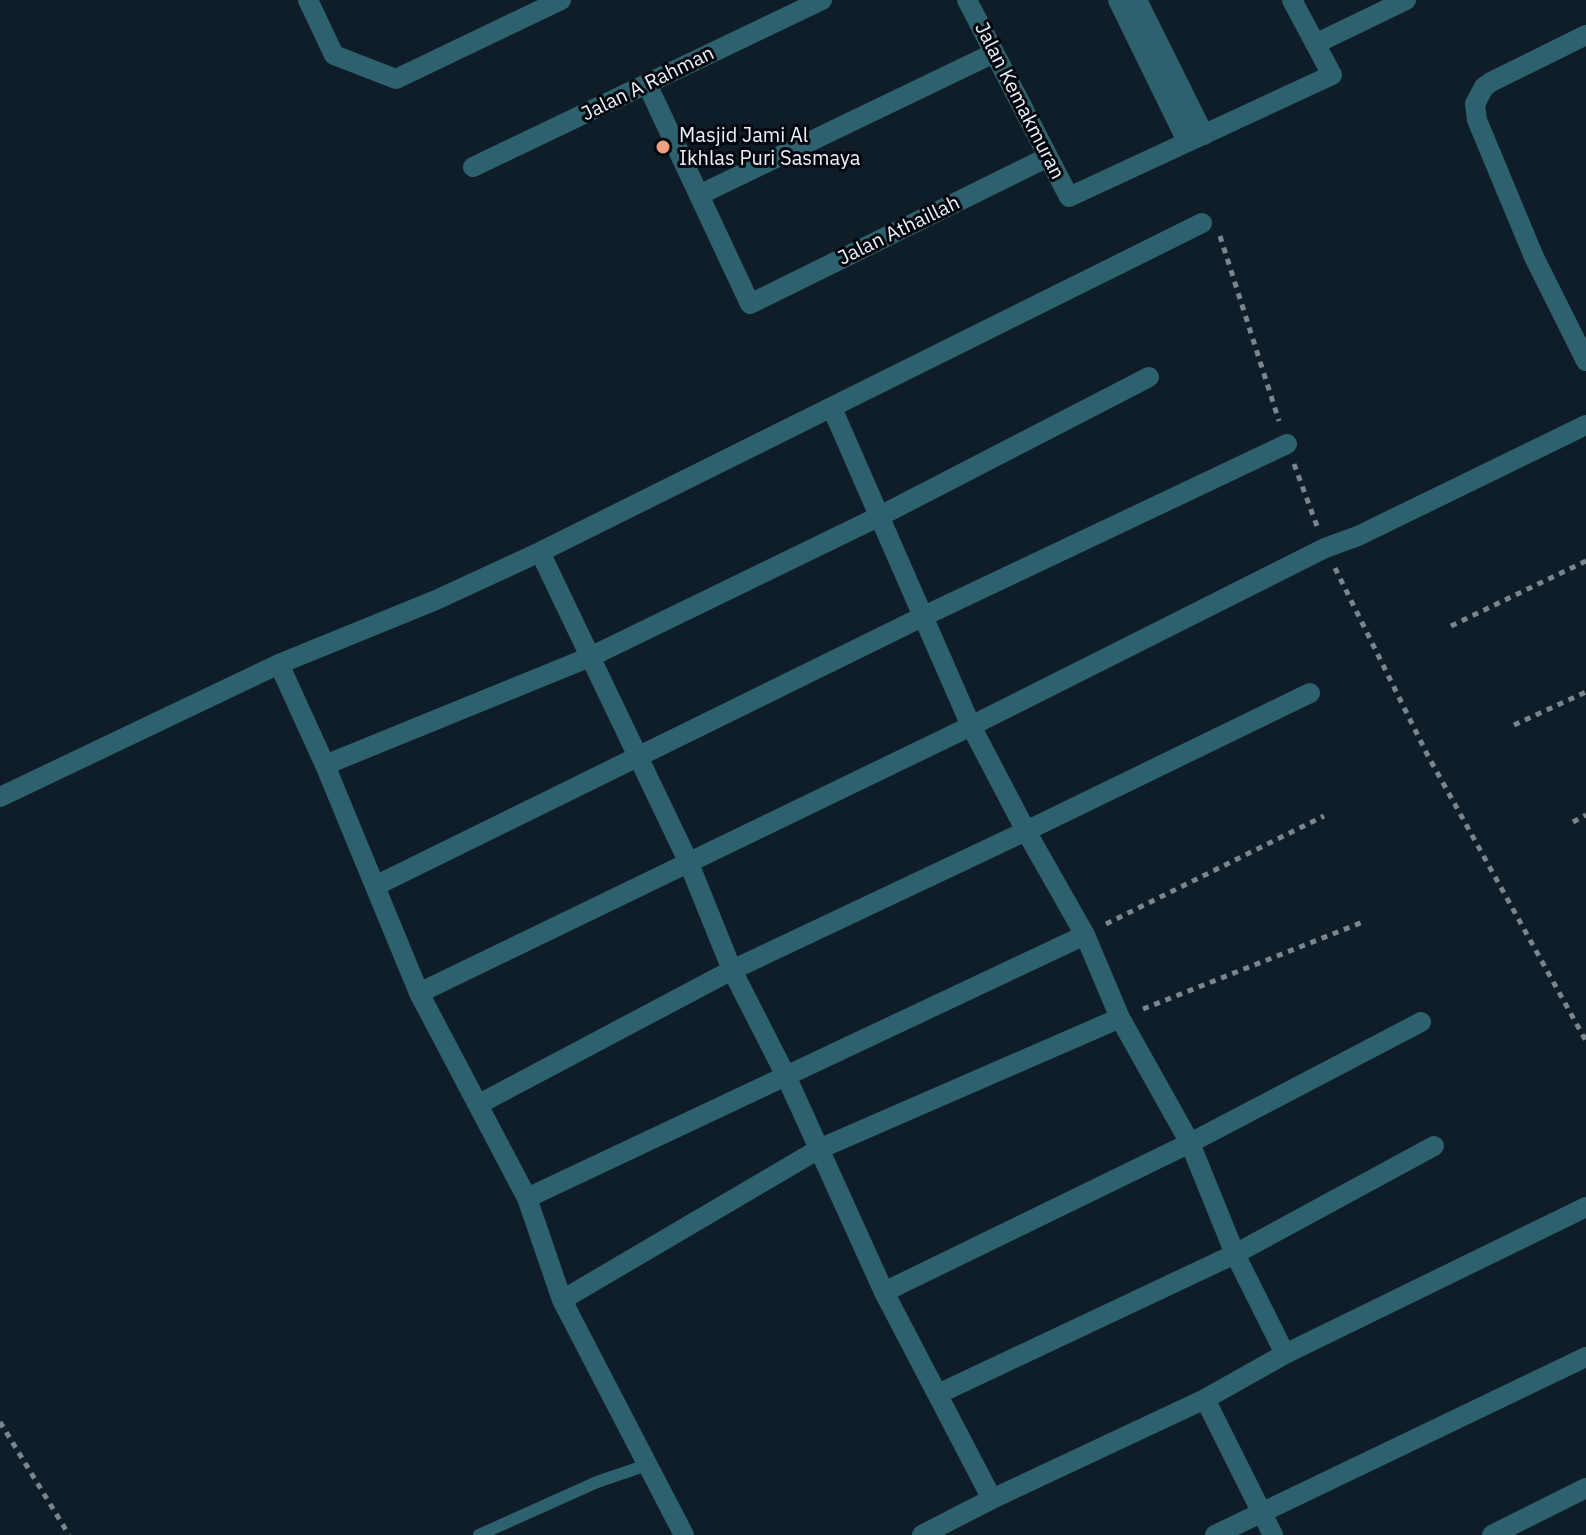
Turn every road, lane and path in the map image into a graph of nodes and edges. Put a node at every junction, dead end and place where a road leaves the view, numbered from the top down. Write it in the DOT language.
graph roads {
  1 [pos="308,0"];
  2 [pos="561,0"];
  3 [pos="822,0"];
  4 [pos="967,0"];
  5 [pos="1118,0"];
  6 [pos="1137,0"];
  7 [pos="1292,0"];
  8 [pos="1406,0"];
  9 [pos="1586,35"];
  10 [pos="1315,44"];
  11 [pos="994,53"];
  12 [pos="647,84"];
  13 [pos="1196,138"];
  14 [pos="1048,157"];
  15 [pos="473,167"];
  16 [pos="701,194"];
  17 [pos="1202,223"];
  18 [pos="1586,361"];
  19 [pos="1149,377"];
  20 [pos="832,408"];
  21 [pos="1586,425"];
  22 [pos="1287,444"];
  23 [pos="880,516"];
  24 [pos="1325,548"];
  25 [pos="540,552"];
  26 [pos="1586,561"];
  27 [pos="924,616"];
  28 [pos="1451,626"];
  29 [pos="590,657"];
  30 [pos="279,664"];
  31 [pos="1586,692"];
  32 [pos="1310,693"];
  33 [pos="1514,725"];
  34 [pos="971,726"];
  35 [pos="638,757"];
  36 [pos="325,765"];
  37 [pos="0,797"];
  38 [pos="1586,815"];
  39 [pos="1324,816"];
  40 [pos="1573,822"];
  41 [pos="1026,831"];
  42 [pos="688,861"];
  43 [pos="375,886"];
  44 [pos="1363,922"];
  45 [pos="1085,935"];
  46 [pos="732,970"];
  47 [pos="419,993"];
  48 [pos="1120,1018"];
  49 [pos="1421,1022"];
  50 [pos="1586,1041"];
  51 [pos="786,1076"];
  52 [pos="479,1104"];
  53 [pos="1190,1143"];
  54 [pos="1434,1146"];
  55 [pos="819,1149"];
  56 [pos="527,1198"];
  57 [pos="1586,1207"];
  58 [pos="1235,1254"];
  59 [pos="884,1292"];
  60 [pos="562,1300"];
  61 [pos="1285,1354"];
  62 [pos="1586,1357"];
  63 [pos="938,1394"];
  64 [pos="1205,1399"];
  65 [pos="0,1422"];
  66 [pos="647,1465"];
  67 [pos="1586,1488"];
  68 [pos="992,1499"];
  69 [pos="1262,1512"];
  70 [pos="69,1535"];
  71 [pos="479,1535"];
  72 [pos="684,1535"];
  73 [pos="922,1535"];
  74 [pos="1215,1535"];
  75 [pos="1273,1535"];
  76 [pos="1492,1535"];
  1 -- 2 [label="street"];
  3 -- 12 [label="street, Jalan A Rahman"];
  4 -- 11 [label="street, Jalan Kemakmuran"];
  5 -- 13 [label="street"];
  6 -- 13 [label="street"];
  7 -- 10 [label="street"];
  8 -- 10 [label="street"];
  9 -- 18 [label="street"];
  10 -- 13 [label="street"];
  11 -- 14 [label="street, Jalan Kemakmuran"];
  11 -- 16 [label="street"];
  12 -- 15 [label="street, Jalan A Rahman"];
  12 -- 16 [label="street"];
  13 -- 14 [label="street, Jalan Kemakmuran"];
  14 -- 16 [label="street, Jalan Athaillah"];
  17 -- 20 [label="street"];
  17 -- 22 [label="path"];
  19 -- 23 [label="street"];
  20 -- 23 [label="street"];
  20 -- 25 [label="street"];
  21 -- 24 [label="street"];
  22 -- 24 [label="path"];
  22 -- 27 [label="street"];
  23 -- 27 [label="street"];
  23 -- 29 [label="street"];
  24 -- 34 [label="street"];
  24 -- 50 [label="path"];
  25 -- 29 [label="street"];
  25 -- 30 [label="street"];
  26 -- 28 [label="path"];
  27 -- 34 [label="street"];
  27 -- 35 [label="street"];
  29 -- 35 [label="street"];
  29 -- 36 [label="street"];
  30 -- 36 [label="street"];
  30 -- 37 [label="street"];
  31 -- 33 [label="path"];
  32 -- 41 [label="street"];
  34 -- 41 [label="street"];
  34 -- 42 [label="street"];
  35 -- 42 [label="street"];
  35 -- 43 [label="street"];
  36 -- 43 [label="street"];
  38 -- 40 [label="path"];
  39 -- 45 [label="path"];
  41 -- 45 [label="street"];
  41 -- 46 [label="street"];
  42 -- 46 [label="street"];
  42 -- 47 [label="street"];
  43 -- 47 [label="street"];
  44 -- 48 [label="path"];
  45 -- 48 [label="street"];
  45 -- 51 [label="street"];
  46 -- 51 [label="street"];
  46 -- 52 [label="street"];
  47 -- 52 [label="street"];
  48 -- 53 [label="street"];
  48 -- 55 [label="street"];
  49 -- 53 [label="street"];
  51 -- 55 [label="street"];
  51 -- 56 [label="street"];
  52 -- 56 [label="street"];
  53 -- 58 [label="street"];
  53 -- 59 [label="street"];
  54 -- 58 [label="street"];
  55 -- 59 [label="street"];
  55 -- 60 [label="street"];
  56 -- 60 [label="street"];
  57 -- 61 [label="street"];
  58 -- 61 [label="street"];
  58 -- 63 [label="street"];
  59 -- 63 [label="street"];
  60 -- 66 [label="street"];
  61 -- 64 [label="street"];
  62 -- 69 [label="street"];
  63 -- 68 [label="street"];
  64 -- 68 [label="street"];
  64 -- 69 [label="street"];
  65 -- 70 [label="path"];
  66 -- 71 [label="lane"];
  66 -- 72 [label="street"];
  67 -- 76 [label="street"];
  68 -- 73 [label="street"];
  69 -- 74 [label="street"];
  69 -- 75 [label="street"];
}
